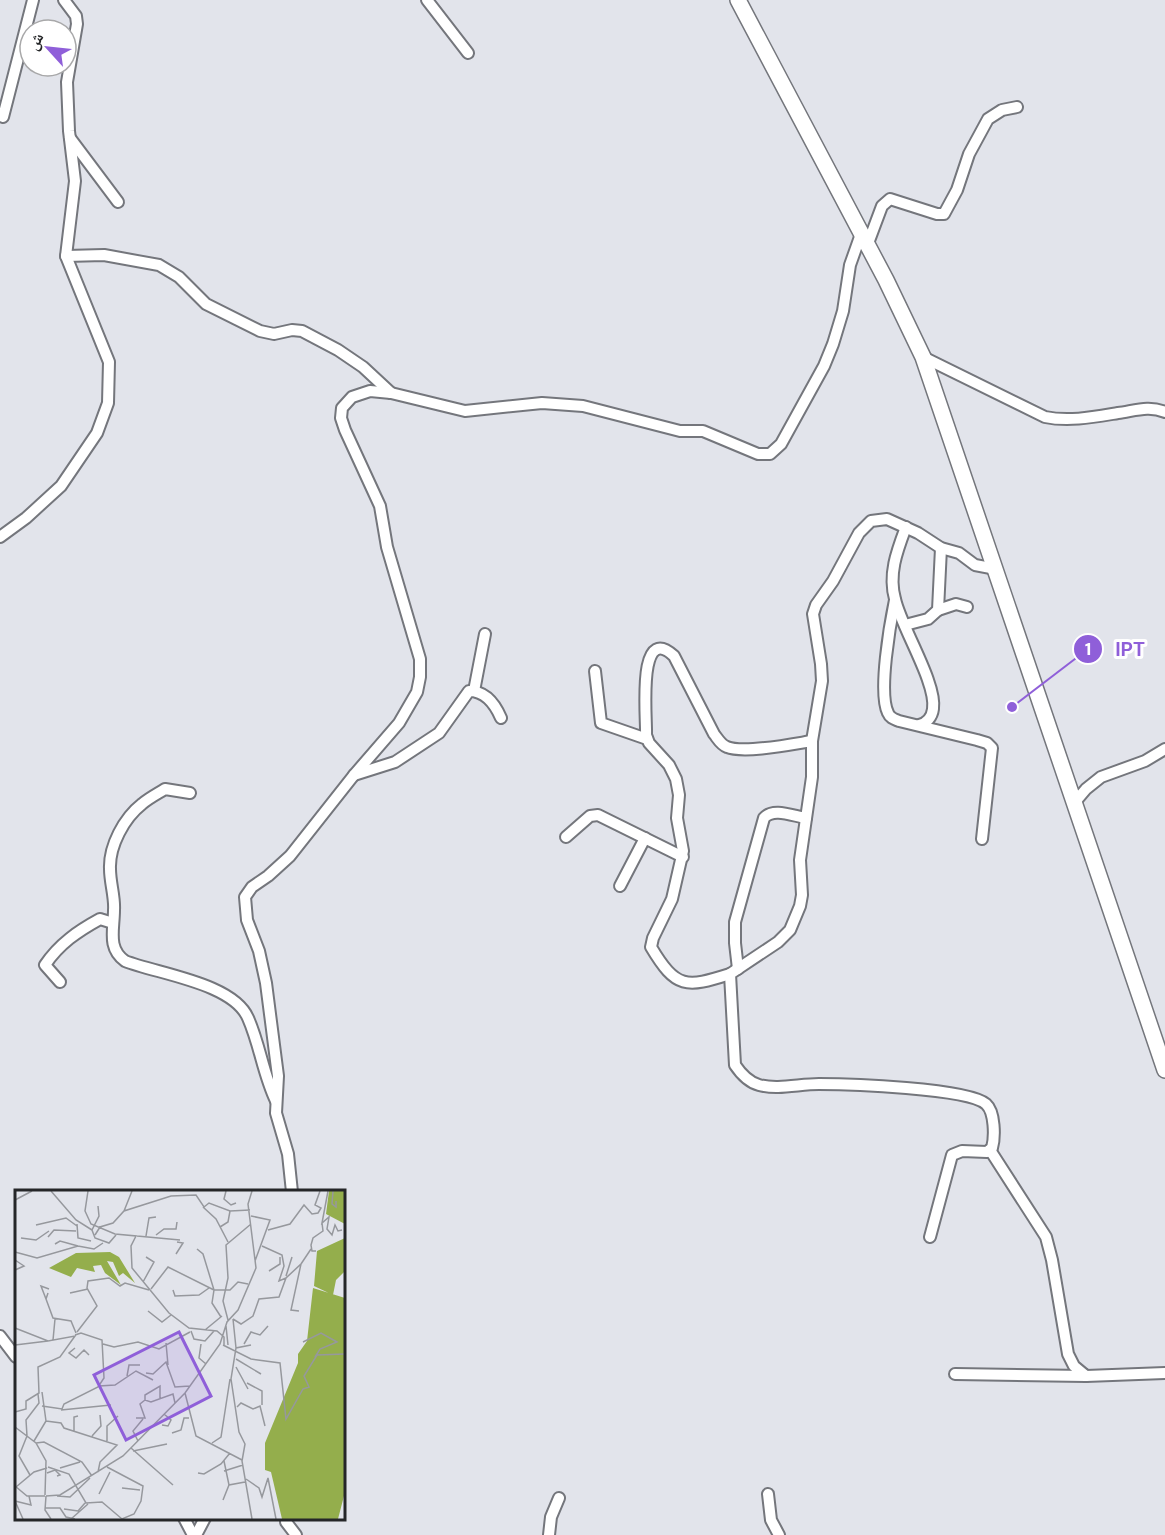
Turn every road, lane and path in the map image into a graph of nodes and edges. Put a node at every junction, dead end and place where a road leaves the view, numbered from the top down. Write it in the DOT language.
graph roads {
  1 [pos="33,0"];
  2 [pos="64,0"];
  3 [pos="427,0"];
  4 [pos="738,0"];
  5 [pos="468,53"];
  6 [pos="1017,107"];
  7 [pos="3,117"];
  8 [pos="69,138"];
  9 [pos="118,202"];
  10 [pos="864,240"];
  11 [pos="66,256"];
  12 [pos="923,357"];
  13 [pos="391,393"];
  14 [pos="1165,412"];
  15 [pos="906,527"];
  16 [pos="0,537"];
  17 [pos="942,548"];
  18 [pos="996,569"];
  19 [pos="895,600"];
  20 [pos="967,607"];
  21 [pos="938,610"];
  22 [pos="905,625"];
  23 [pos="485,634"];
  24 [pos="595,671"];
  25 [pos="474,691"];
  26 [pos="501,718"];
  27 [pos="919,725"];
  28 [pos="647,739"];
  29 [pos="812,741"];
  30 [pos="1165,749"];
  31 [pos="354,775"];
  32 [pos="190,794"];
  33 [pos="1075,802"];
  34 [pos="806,818"];
  35 [pos="566,837"];
  36 [pos="645,838"];
  37 [pos="982,839"];
  38 [pos="683,857"];
  39 [pos="620,886"];
  40 [pos="113,923"];
  41 [pos="734,971"];
  42 [pos="60,982"];
  43 [pos="1165,1070"];
  44 [pos="276,1101"];
  45 [pos="990,1150"];
  46 [pos="292,1190"];
  47 [pos="930,1238"];
  48 [pos="0,1336"];
  49 [pos="15,1356"];
  50 [pos="1165,1373"];
  51 [pos="955,1374"];
  52 [pos="1086,1376"];
  53 [pos="768,1494"];
  54 [pos="559,1498"];
  55 [pos="185,1520"];
  56 [pos="204,1520"];
  57 [pos="287,1520"];
  58 [pos="195,1535"];
  59 [pos="296,1535"];
  60 [pos="549,1535"];
  61 [pos="779,1535"];
  1 -- 7 [label="street"];
  2 -- 8 [label="street"];
  3 -- 5 [label="street"];
  4 -- 10 [label="main road"];
  6 -- 10 [label="street"];
  8 -- 9 [label="street"];
  8 -- 11 [label="street"];
  10 -- 12 [label="main road"];
  10 -- 13 [label="street"];
  11 -- 13 [label="street"];
  11 -- 16 [label="street"];
  12 -- 14 [label="street"];
  12 -- 18 [label="main road"];
  13 -- 31 [label="street"];
  15 -- 17 [label="street"];
  15 -- 19 [label="street"];
  15 -- 29 [label="street"];
  17 -- 18 [label="street"];
  17 -- 21 [label="street"];
  18 -- 33 [label="main road"];
  19 -- 22 [label="street"];
  19 -- 27 [label="street"];
  20 -- 21 [label="street"];
  21 -- 22 [label="street"];
  22 -- 27 [label="street"];
  23 -- 25 [label="street"];
  24 -- 28 [label="street"];
  25 -- 26 [label="street"];
  25 -- 31 [label="street"];
  27 -- 37 [label="street"];
  28 -- 29 [label="street"];
  28 -- 38 [label="street"];
  29 -- 34 [label="street"];
  30 -- 33 [label="street"];
  31 -- 44 [label="street"];
  32 -- 40 [label="street"];
  33 -- 43 [label="main road"];
  34 -- 41 [label="street"];
  34 -- 41 [label="street"];
  35 -- 36 [label="street"];
  36 -- 38 [label="street"];
  36 -- 39 [label="street"];
  38 -- 41 [label="street"];
  40 -- 42 [label="street"];
  40 -- 44 [label="street"];
  41 -- 45 [label="street"];
  44 -- 46 [label="street"];
  45 -- 47 [label="street"];
  45 -- 52 [label="street"];
  48 -- 49 [label="street"];
  50 -- 52 [label="street"];
  51 -- 52 [label="street"];
  53 -- 61 [label="street"];
  54 -- 60 [label="street"];
  55 -- 58 [label="street"];
  56 -- 58 [label="street"];
  57 -- 59 [label="street"];
}
